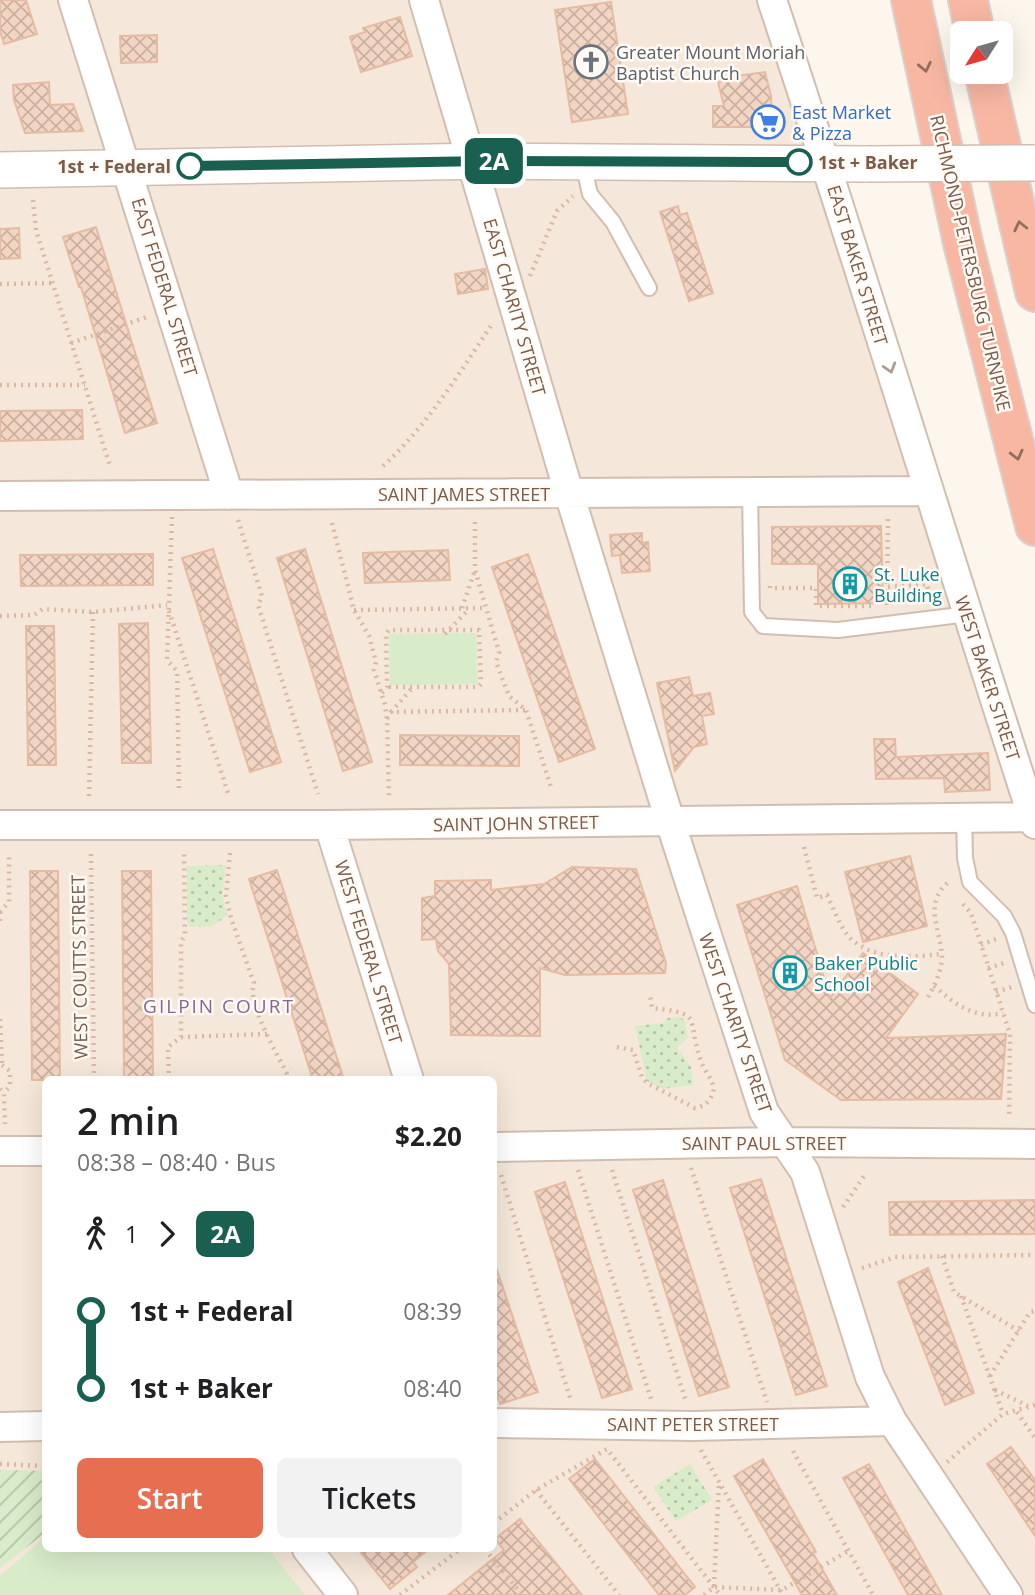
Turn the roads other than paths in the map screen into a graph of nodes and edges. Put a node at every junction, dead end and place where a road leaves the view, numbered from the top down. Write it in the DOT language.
graph roads {
  1 [pos="73,0"];
  2 [pos="424,0"];
  3 [pos="772,0"];
  4 [pos="911,0"];
  5 [pos="968,0"];
  6 [pos="972,21"];
  7 [pos="987,84"];
  8 [pos="473,161"];
  9 [pos="826,162"];
  10 [pos="1035,163"];
  11 [pos="128,167"];
  12 [pos="0,170"];
  13 [pos="578,178"];
  14 [pos="649,288"];
  15 [pos="1035,292"];
  16 [pos="928,491"];
  17 [pos="750,492"];
  18 [pos="569,493"];
  19 [pos="0,496"];
  20 [pos="233,505"];
  21 [pos="1035,526"];
  22 [pos="968,614"];
  23 [pos="964,817"];
  24 [pos="1034,820"];
  25 [pos="670,821"];
  26 [pos="0,825"];
  27 [pos="329,825"];
  28 [pos="1035,1005"];
  29 [pos="408,1076"];
  30 [pos="784,1142"];
  31 [pos="1035,1144"];
  32 [pos="497,1147"];
  33 [pos="0,1151"];
  34 [pos="42,1151"];
  35 [pos="892,1421"];
  36 [pos="497,1423"];
  37 [pos="42,1426"];
  38 [pos="0,1427"];
  39 [pos="309,1552"];
  40 [pos="343,1595"];
  41 [pos="1008,1595"];
  1 -- 11 [label="street, EAST FEDERAL STREET"];
  2 -- 8 [label="street, EAST CHARITY STREET"];
  3 -- 9 [label="street, EAST BAKER STREET"];
  4 -- 21 [label="highway, RICHMOND-PETERSBURG TURNPIKE, one-way"];
  5 -- 6 [label="highway"];
  15 -- 7 [label="highway, one-way"];
  8 -- 11 [label="street"];
  8 -- 13 [label="street"];
  8 -- 18 [label="street, EAST CHARITY STREET"];
  9 -- 10 [label="street, bridge"];
  9 -- 13 [label="street"];
  9 -- 16 [label="street, EAST BAKER STREET, one-way"];
  11 -- 12 [label="street"];
  11 -- 20 [label="street, EAST FEDERAL STREET"];
  13 -- 14 [label="lane"];
  16 -- 17 [label="street, SAINT JAMES STREET"];
  16 -- 22 [label="street, WEST BAKER STREET"];
  17 -- 18 [label="street, SAINT JAMES STREET"];
  17 -- 22 [label="lane"];
  18 -- 20 [label="street, SAINT JAMES STREET"];
  18 -- 25 [label="street, WEST CHARITY STREET"];
  19 -- 20 [label="street, SAINT JAMES STREET"];
  22 -- 24 [label="street, WEST BAKER STREET"];
  23 -- 24 [label="street, SAINT JOHN STREET"];
  23 -- 25 [label="street, SAINT JOHN STREET"];
  23 -- 28 [label="lane"];
  25 -- 27 [label="street, SAINT JOHN STREET"];
  25 -- 30 [label="street, WEST CHARITY STREET"];
  26 -- 27 [label="street, SAINT JOHN STREET"];
  27 -- 29 [label="street, WEST FEDERAL STREET"];
  30 -- 31 [label="street, SAINT PAUL STREET"];
  30 -- 32 [label="street, SAINT PAUL STREET"];
  30 -- 35 [label="street, WEST CHARITY STREET"];
  33 -- 34 [label="street"];
  35 -- 36 [label="street, SAINT PETER STREET"];
  35 -- 41 [label="street, WEST CHARITY STREET"];
  37 -- 38 [label="street"];
  39 -- 40 [label="street"];
}
